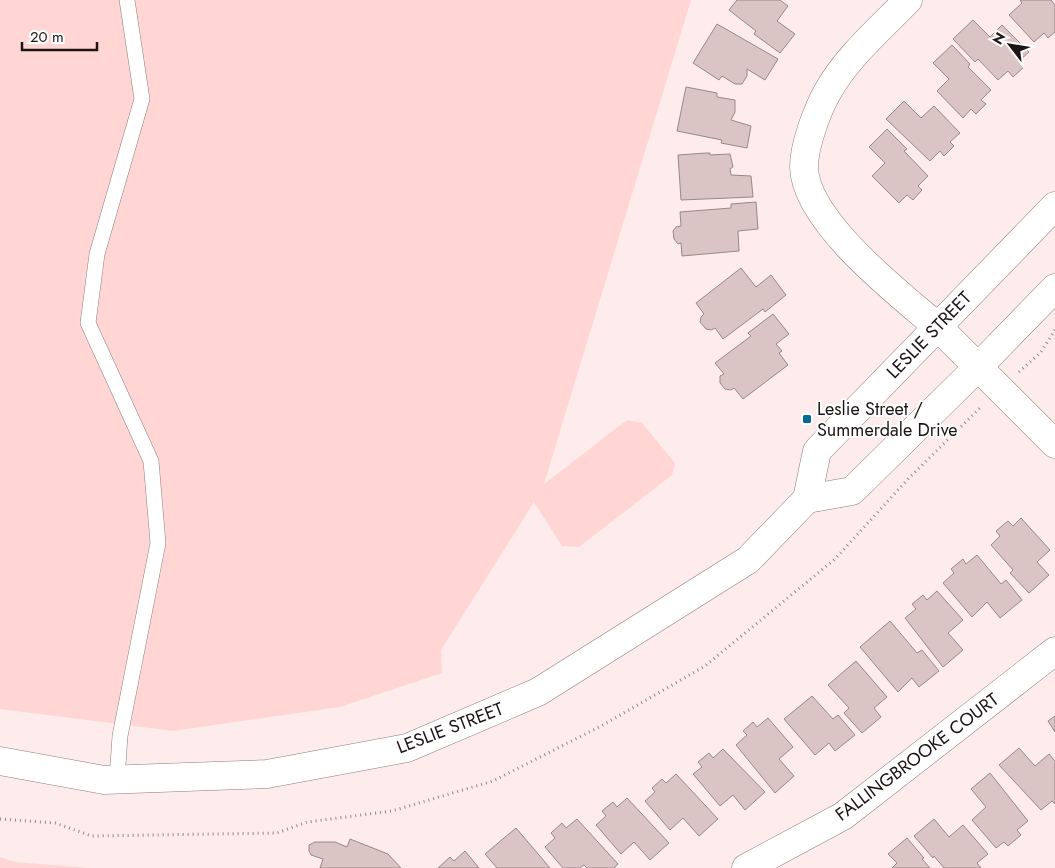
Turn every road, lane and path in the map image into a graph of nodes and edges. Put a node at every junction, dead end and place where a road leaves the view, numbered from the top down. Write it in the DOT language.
graph roads {
  1 [pos="127,0"];
  2 [pos="908,0"];
  3 [pos="1055,206"];
  4 [pos="1055,288"];
  5 [pos="938,326"];
  6 [pos="1055,329"];
  7 [pos="1041,352"];
  8 [pos="978,367"];
  9 [pos="1055,444"];
  10 [pos="807,498"];
  11 [pos="1055,651"];
  12 [pos="0,761"];
  13 [pos="117,779"];
  14 [pos="746,868"];
  1 -- 13 [label="lane"];
  2 -- 5 [label="main road"];
  3 -- 5 [label="main road, LESLIE STREET"];
  4 -- 8 [label="main road"];
  5 -- 8 [label="main road"];
  5 -- 10 [label="main road, LESLIE STREET"];
  6 -- 7 [label="path"];
  8 -- 9 [label="main road"];
  8 -- 10 [label="main road"];
  10 -- 13 [label="main road, LESLIE STREET"];
  11 -- 14 [label="main road, FALLINGBROOKE COURT"];
  12 -- 13 [label="main road, LESLIE STREET"];
}
